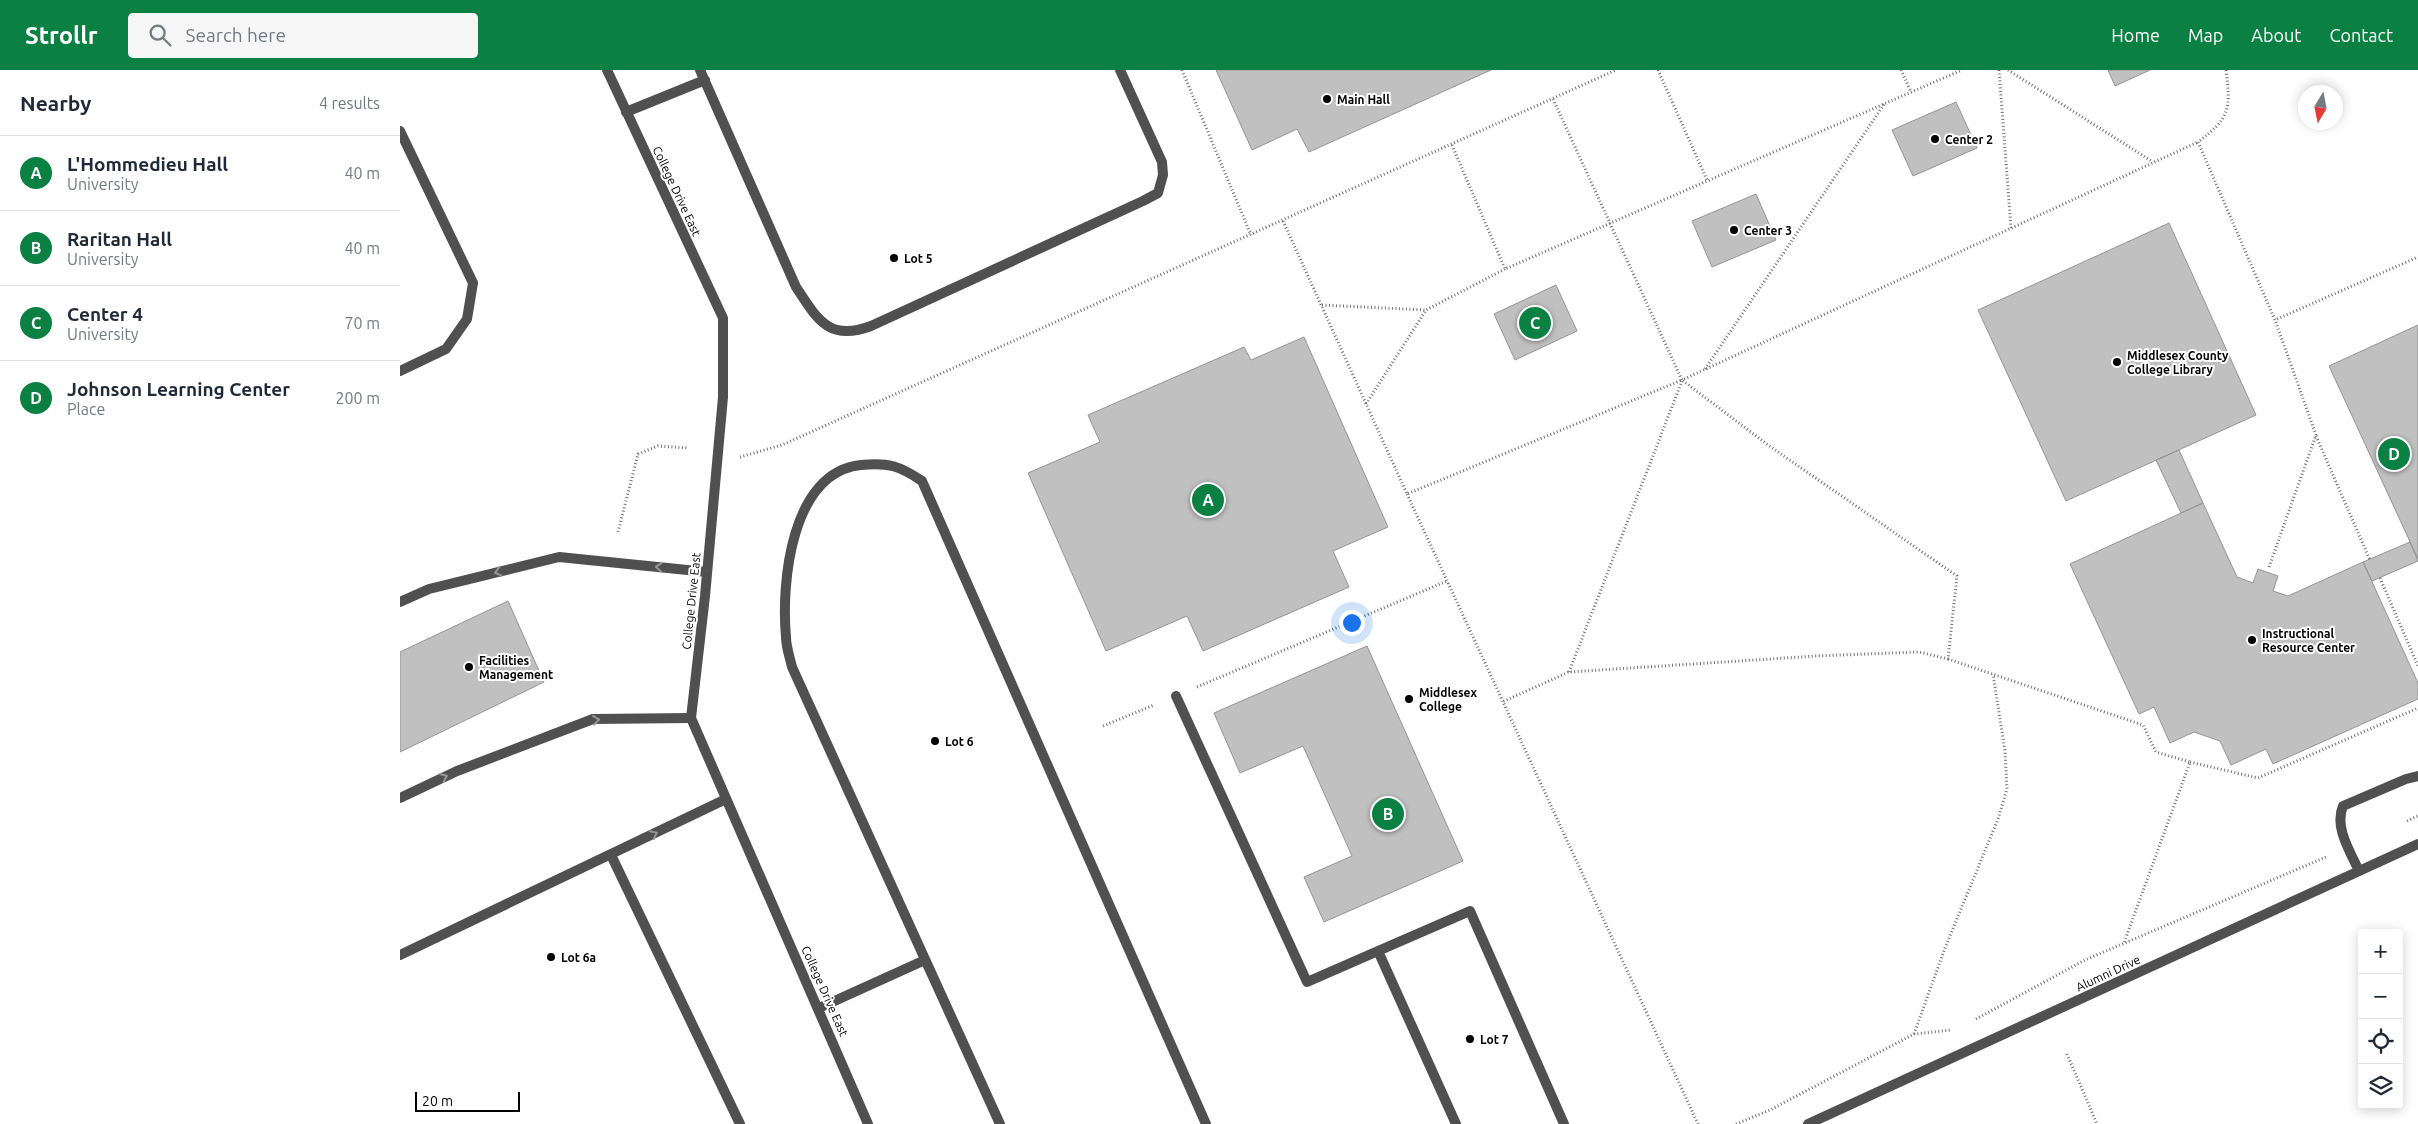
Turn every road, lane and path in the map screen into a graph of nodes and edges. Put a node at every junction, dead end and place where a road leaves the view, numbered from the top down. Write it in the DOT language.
graph roads {
  1 [pos="606,70"];
  2 [pos="1120,70"];
  3 [pos="1182,70"];
  4 [pos="1616,70"];
  5 [pos="1658,70"];
  6 [pos="1901,70"];
  7 [pos="1962,70"];
  8 [pos="1999,70"];
  9 [pos="2008,70"];
  10 [pos="2226,70"];
  11 [pos="703,75"];
  12 [pos="1911,92"];
  13 [pos="1553,99"];
  14 [pos="1885,102"];
  15 [pos="626,112"];
  16 [pos="400,131"];
  17 [pos="2198,142"];
  18 [pos="1452,145"];
  19 [pos="2153,163"];
  20 [pos="1708,180"];
  21 [pos="1283,221"];
  22 [pos="1609,224"];
  23 [pos="2012,228"];
  24 [pos="1252,235"];
  25 [pos="2418,257"];
  26 [pos="1505,269"];
  27 [pos="1321,305"];
  28 [pos="1426,310"];
  29 [pos="2275,320"];
  30 [pos="1704,370"];
  31 [pos="400,371"];
  32 [pos="1682,380"];
  33 [pos="1366,404"];
  34 [pos="2316,435"];
  35 [pos="688,448"];
  36 [pos="739,457"];
  37 [pos="1407,494"];
  38 [pos="618,532"];
  39 [pos="2370,560"];
  40 [pos="2269,567"];
  41 [pos="707,572"];
  42 [pos="2380,578"];
  43 [pos="1447,581"];
  44 [pos="400,602"];
  45 [pos="1948,659"];
  46 [pos="2418,666"];
  47 [pos="1569,672"];
  48 [pos="1993,674"];
  49 [pos="1176,696"];
  50 [pos="1502,702"];
  51 [pos="2418,708"];
  52 [pos="691,718"];
  53 [pos="1103,726"];
  54 [pos="2190,762"];
  55 [pos="2418,776"];
  56 [pos="400,798"];
  57 [pos="726,799"];
  58 [pos="2418,816"];
  59 [pos="2400,824"];
  60 [pos="2418,844"];
  61 [pos="2348,847"];
  62 [pos="611,855"];
  63 [pos="2359,871"];
  64 [pos="2123,944"];
  65 [pos="1378,951"];
  66 [pos="400,955"];
  67 [pos="925,960"];
  68 [pos="819,1008"];
  69 [pos="1972,1021"];
  70 [pos="1954,1030"];
  71 [pos="1914,1034"];
  72 [pos="2067,1054"];
  73 [pos="740,1124"];
  74 [pos="868,1124"];
  75 [pos="1000,1124"];
  76 [pos="1206,1124"];
  77 [pos="1456,1124"];
  78 [pos="1564,1124"];
  79 [pos="1698,1124"];
  80 [pos="1736,1124"];
  81 [pos="1808,1124"];
  82 [pos="2097,1124"];
  1 -- 15 [label="street, College Drive East"];
  2 -- 11 [label="street"];
  3 -- 24 [label="path"];
  4 -- 13 [label="path"];
  5 -- 20 [label="path"];
  6 -- 12 [label="path"];
  7 -- 12 [label="path"];
  8 -- 23 [label="path"];
  9 -- 19 [label="path"];
  10 -- 17 [label="path"];
  11 -- 15 [label="street"];
  12 -- 14 [label="path"];
  13 -- 18 [label="path"];
  13 -- 22 [label="path"];
  14 -- 20 [label="path"];
  14 -- 30 [label="path"];
  15 -- 41 [label="street, College Drive East"];
  16 -- 31 [label="street"];
  17 -- 19 [label="path"];
  17 -- 29 [label="path"];
  18 -- 21 [label="path"];
  18 -- 26 [label="path"];
  19 -- 23 [label="path"];
  20 -- 22 [label="path"];
  21 -- 24 [label="path"];
  21 -- 27 [label="path"];
  22 -- 26 [label="path"];
  22 -- 32 [label="path"];
  23 -- 30 [label="path"];
  24 -- 36 [label="path"];
  25 -- 29 [label="path"];
  26 -- 28 [label="path"];
  27 -- 28 [label="path"];
  27 -- 33 [label="path"];
  28 -- 33 [label="path"];
  29 -- 34 [label="path"];
  30 -- 32 [label="path"];
  32 -- 37 [label="path"];
  32 -- 45 [label="path"];
  32 -- 47 [label="path"];
  33 -- 37 [label="path"];
  34 -- 39 [label="path"];
  34 -- 40 [label="path"];
  35 -- 38 [label="path"];
  37 -- 43 [label="path"];
  41 -- 44 [label="street, one-way"];
  41 -- 52 [label="street, College Drive East"];
  42 -- 46 [label="path"];
  43 -- 49 [label="path"];
  43 -- 50 [label="path"];
  45 -- 47 [label="path"];
  45 -- 48 [label="path"];
  47 -- 50 [label="path"];
  48 -- 54 [label="path"];
  48 -- 71 [label="path"];
  49 -- 53 [label="path"];
  49 -- 65 [label="street"];
  50 -- 79 [label="path"];
  51 -- 54 [label="path"];
  56 -- 52 [label="street, one-way"];
  52 -- 57 [label="street, College Drive East"];
  54 -- 64 [label="path"];
  55 -- 61 [label="street"];
  62 -- 57 [label="street, one-way"];
  57 -- 68 [label="street, College Drive East"];
  58 -- 59 [label="path"];
  60 -- 63 [label="street, Alumni Drive"];
  61 -- 63 [label="street"];
  61 -- 64 [label="path"];
  62 -- 66 [label="street"];
  62 -- 73 [label="street"];
  63 -- 81 [label="street, Alumni Drive"];
  64 -- 69 [label="path"];
  65 -- 77 [label="street"];
  65 -- 78 [label="street"];
  67 -- 68 [label="street"];
  67 -- 75 [label="street"];
  67 -- 76 [label="street"];
  68 -- 74 [label="street, College Drive East"];
  70 -- 71 [label="path"];
  71 -- 80 [label="path"];
  72 -- 82 [label="path"];
}
